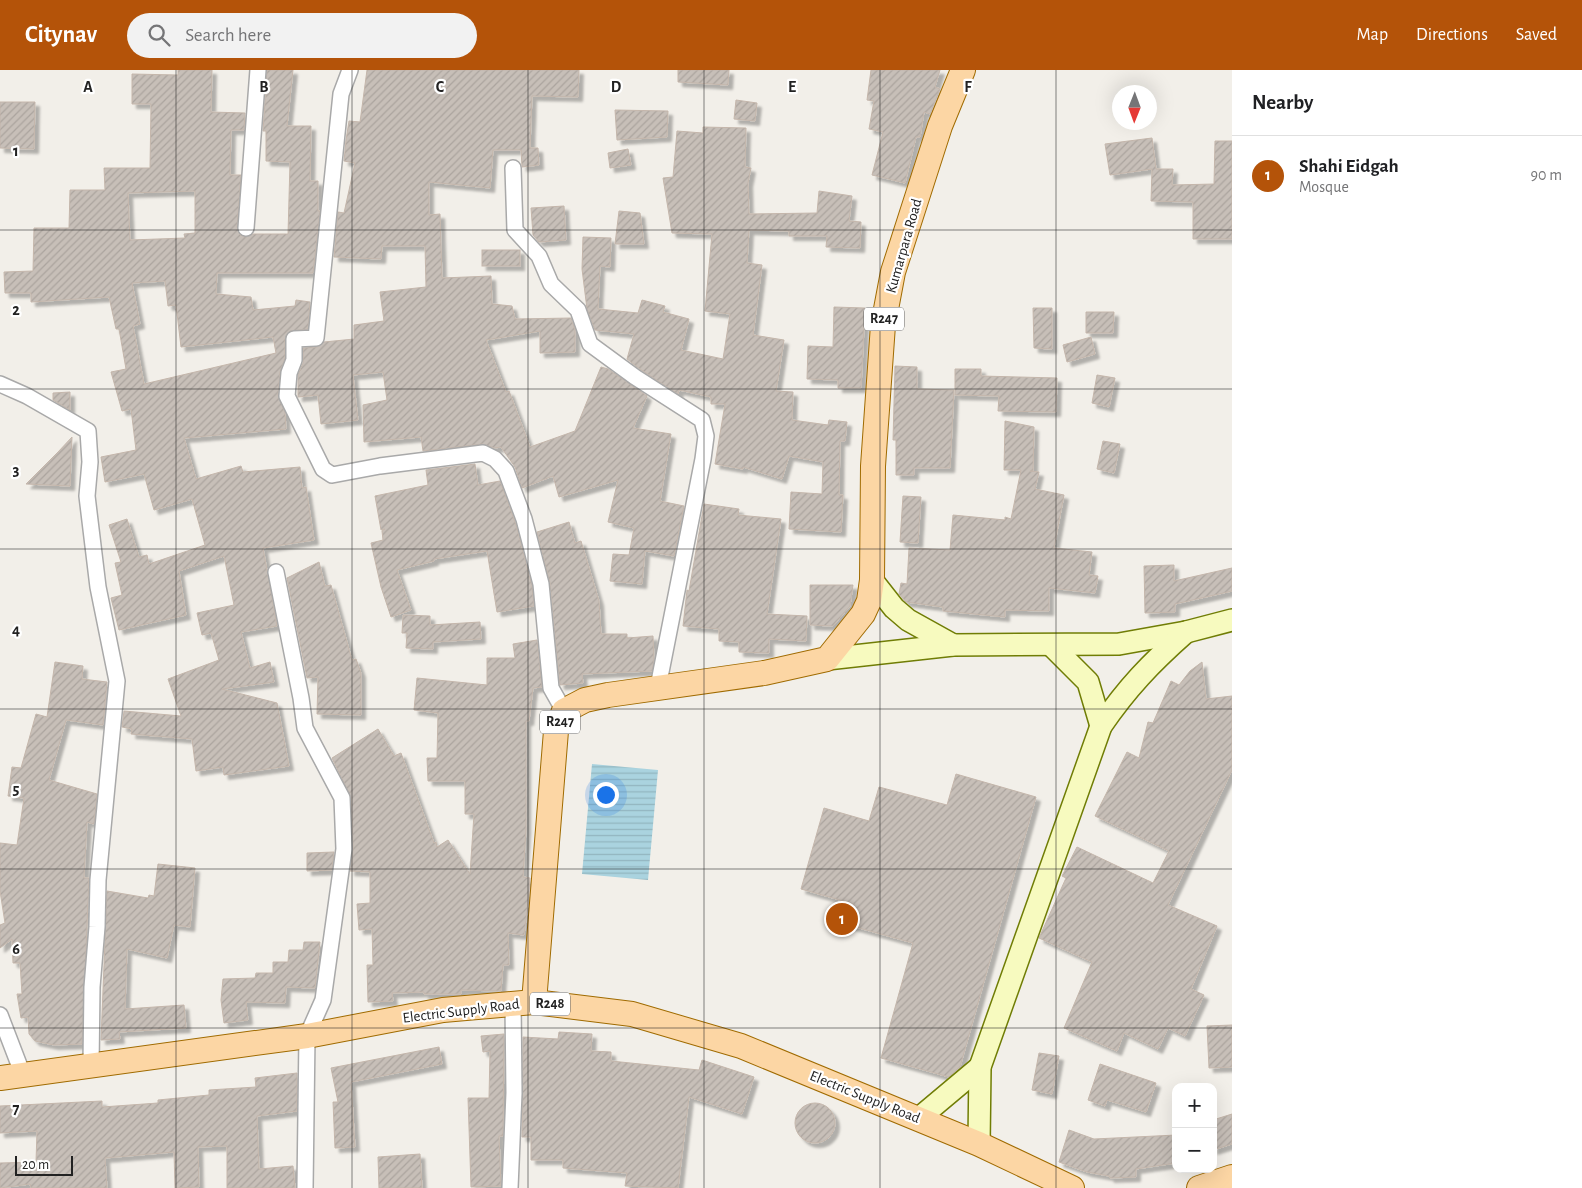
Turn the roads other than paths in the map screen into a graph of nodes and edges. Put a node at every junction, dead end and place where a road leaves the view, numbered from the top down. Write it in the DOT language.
graph roads {
  1 [pos="258,70"];
  2 [pos="350,70"];
  3 [pos="963,70"];
  4 [pos="512,168"];
  5 [pos="246,228"];
  6 [pos="0,384"];
  7 [pos="276,572"];
  8 [pos="872,580"];
  9 [pos="1232,620"];
  10 [pos="1186,632"];
  11 [pos="1051,644"];
  12 [pos="952,645"];
  13 [pos="827,659"];
  14 [pos="658,688"];
  15 [pos="564,711"];
  16 [pos="1101,726"];
  17 [pos="524,1002"];
  18 [pos="0,1015"];
  19 [pos="307,1036"];
  20 [pos="91,1066"];
  21 [pos="980,1067"];
  22 [pos="11,1076"];
  23 [pos="918,1119"];
  24 [pos="979,1144"];
  25 [pos="1232,1177"];
  26 [pos="305,1188"];
  27 [pos="510,1188"];
  28 [pos="1072,1188"];
  29 [pos="1199,1188"];
  1 -- 5 [label="street"];
  2 -- 15 [label="street"];
  3 -- 8 [label="main road, Kumarpara Road / R247"];
  4 -- 14 [label="street"];
  6 -- 20 [label="street"];
  7 -- 19 [label="street"];
  8 -- 12 [label="main road"];
  8 -- 13 [label="main road, R247"];
  9 -- 10 [label="main road"];
  10 -- 11 [label="main road"];
  10 -- 16 [label="main road"];
  11 -- 12 [label="main road"];
  11 -- 16 [label="main road"];
  12 -- 13 [label="main road"];
  13 -- 14 [label="main road, R247"];
  14 -- 15 [label="main road, R247"];
  15 -- 17 [label="main road, R247"];
  16 -- 21 [label="main road"];
  17 -- 19 [label="main road, Electric Supply Road / R248"];
  17 -- 23 [label="main road, Electric Supply Road / R248"];
  17 -- 27 [label="street"];
  18 -- 22 [label="street"];
  19 -- 20 [label="main road, Electric Supply Road / R248"];
  19 -- 26 [label="street"];
  20 -- 22 [label="main road, Electric Supply Road / R248"];
  21 -- 23 [label="main road"];
  21 -- 24 [label="main road"];
  23 -- 24 [label="main road, Electric Supply Road / R248"];
  24 -- 28 [label="main road, Electric Supply Road / R248"];
  25 -- 29 [label="main road"];
}
